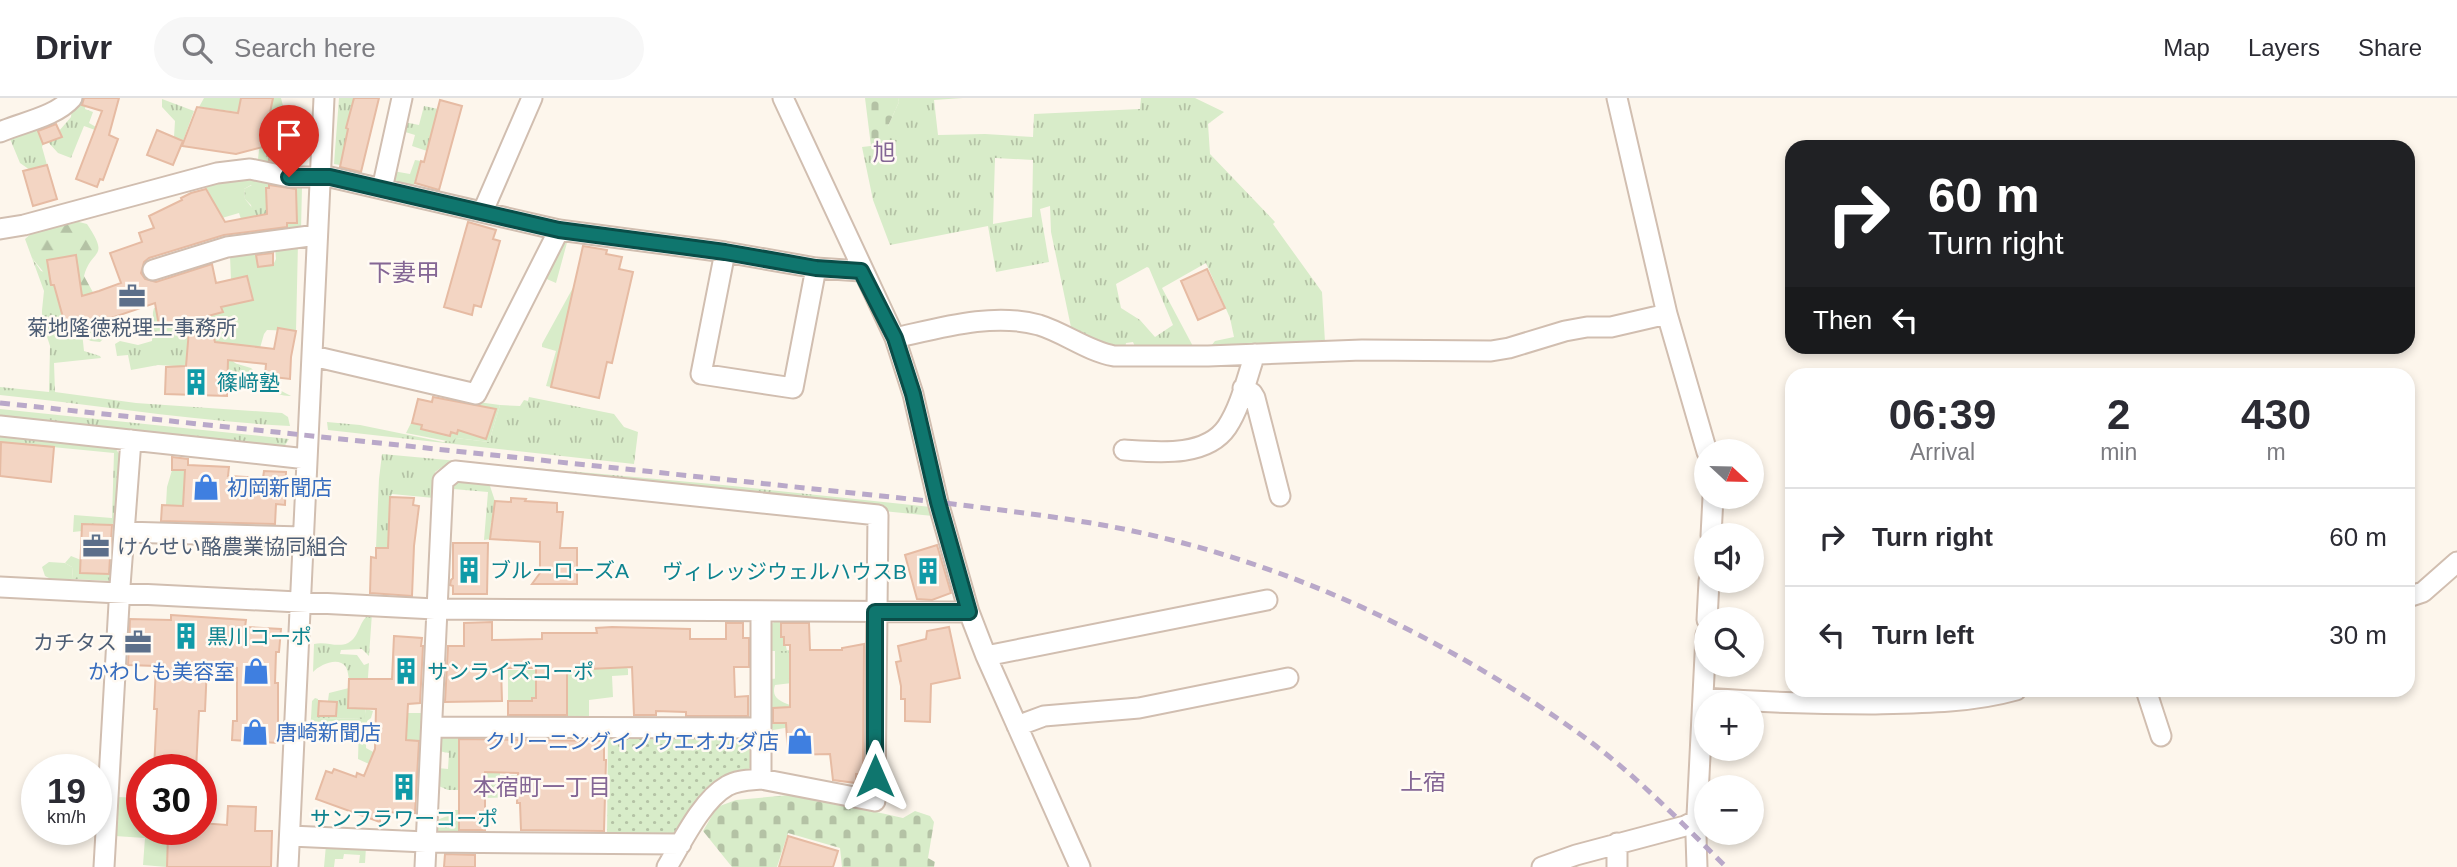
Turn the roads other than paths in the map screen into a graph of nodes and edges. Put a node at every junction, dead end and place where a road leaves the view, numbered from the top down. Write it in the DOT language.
graph roads {
  1 [pos="72,98"];
  2 [pos="324,98"];
  3 [pos="402,98"];
  4 [pos="532,98"];
  5 [pos="783,98"];
  6 [pos="1617,98"];
  7 [pos="0,132"];
  8 [pos="320,176"];
  9 [pos="382,189"];
  10 [pos="483,211"];
  11 [pos="0,229"];
  12 [pos="559,230"];
  13 [pos="317,235"];
  14 [pos="725,252"];
  15 [pos="816,268"];
  16 [pos="153,270"];
  17 [pos="861,271"];
  18 [pos="1667,314"];
  19 [pos="895,338"];
  20 [pos="1255,354"];
  21 [pos="313,356"];
  22 [pos="1243,388"];
  23 [pos="0,426"];
  24 [pos="1703,439"];
  25 [pos="131,440"];
  26 [pos="1124,450"];
  27 [pos="307,459"];
  28 [pos="1280,496"];
  29 [pos="124,532"];
  30 [pos="303,537"];
  31 [pos="2457,562"];
  32 [pos="0,587"];
  33 [pos="119,593"];
  34 [pos="2415,595"];
  35 [pos="1267,600"];
  36 [pos="300,603"];
  37 [pos="435,609"];
  38 [pos="761,611"];
  39 [pos="875,612"];
  40 [pos="969,612"];
  41 [pos="986,656"];
  42 [pos="1288,678"];
  43 [pos="1992,697"];
  44 [pos="2148,697"];
  45 [pos="1764,703"];
  46 [pos="1017,726"];
  47 [pos="432,727"];
  48 [pos="760,728"];
  49 [pos="2161,736"];
  50 [pos="761,779"];
  51 [pos="1694,821"];
  52 [pos="1664,831"];
  53 [pos="290,836"];
  54 [pos="426,842"];
  55 [pos="1617,843"];
  56 [pos="681,844"];
  57 [pos="1697,845"];
  58 [pos="1697,863"];
  59 [pos="104,867"];
  60 [pos="288,867"];
  61 [pos="425,867"];
  62 [pos="667,867"];
  63 [pos="1080,867"];
  64 [pos="1542,867"];
  65 [pos="1617,867"];
  1 -- 7 [label="street"];
  2 -- 8 [label="street"];
  3 -- 9 [label="street"];
  4 -- 10 [label="street"];
  5 -- 17 [label="street"];
  6 -- 18 [label="street"];
  8 -- 9 [label="street"];
  8 -- 11 [label="street"];
  8 -- 13 [label="street"];
  9 -- 10 [label="street"];
  10 -- 12 [label="street"];
  12 -- 14 [label="street"];
  12 -- 21 [label="street"];
  13 -- 16 [label="street"];
  13 -- 21 [label="street"];
  14 -- 15 [label="street"];
  14 -- 15 [label="street"];
  15 -- 17 [label="street"];
  17 -- 19 [label="street"];
  18 -- 20 [label="street"];
  18 -- 24 [label="street"];
  19 -- 20 [label="street"];
  19 -- 40 [label="street"];
  20 -- 22 [label="street"];
  21 -- 27 [label="street"];
  22 -- 26 [label="street"];
  22 -- 28 [label="street"];
  23 -- 25 [label="street"];
  25 -- 27 [label="street"];
  25 -- 29 [label="street"];
  27 -- 30 [label="street"];
  29 -- 30 [label="street"];
  29 -- 33 [label="street"];
  30 -- 36 [label="street"];
  31 -- 34 [label="street"];
  32 -- 33 [label="street"];
  33 -- 36 [label="street"];
  33 -- 59 [label="street"];
  35 -- 41 [label="street"];
  36 -- 37 [label="street"];
  36 -- 53 [label="street"];
  37 -- 38 [label="street"];
  37 -- 39 [label="street"];
  37 -- 47 [label="street"];
  38 -- 39 [label="street"];
  38 -- 48 [label="street"];
  39 -- 40 [label="street"];
  39 -- 50 [label="street"];
  40 -- 41 [label="street"];
  41 -- 46 [label="street"];
  42 -- 46 [label="street"];
  43 -- 45 [label="street"];
  44 -- 49 [label="street"];
  46 -- 63 [label="street"];
  47 -- 48 [label="street"];
  47 -- 54 [label="street"];
  48 -- 50 [label="street"];
  50 -- 56 [label="street"];
  51 -- 52 [label="street"];
  52 -- 55 [label="street"];
  52 -- 58 [label="street"];
  53 -- 54 [label="street"];
  53 -- 60 [label="street"];
  54 -- 56 [label="street"];
  54 -- 61 [label="street"];
  55 -- 64 [label="street"];
  55 -- 65 [label="street"];
  56 -- 62 [label="street"];
  57 -- 58 [label="street"];
}
